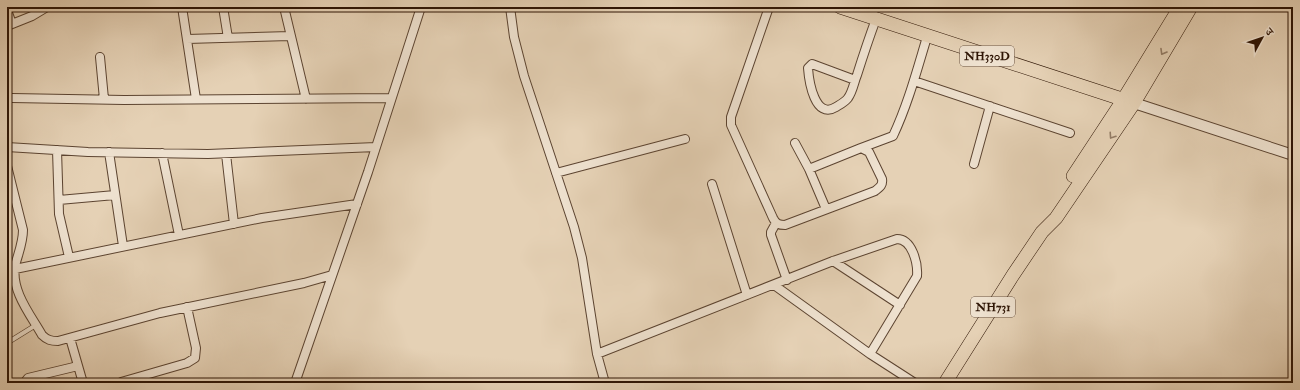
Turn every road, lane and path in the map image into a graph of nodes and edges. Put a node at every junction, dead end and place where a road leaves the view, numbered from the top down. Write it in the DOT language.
graph roads {
  1 [pos="47,7"];
  2 [pos="182,7"];
  3 [pos="223,7"];
  4 [pos="284,7"];
  5 [pos="421,7"];
  6 [pos="510,7"];
  7 [pos="769,7"];
  8 [pos="840,7"];
  9 [pos="1180,7"];
  10 [pos="1191,7"];
  11 [pos="7,10"];
  12 [pos="876,19"];
  13 [pos="10,25"];
  14 [pos="290,36"];
  15 [pos="927,36"];
  16 [pos="228,38"];
  17 [pos="187,39"];
  18 [pos="100,56"];
  19 [pos="855,80"];
  20 [pos="914,80"];
  21 [pos="12,98"];
  22 [pos="391,98"];
  23 [pos="104,99"];
  24 [pos="306,99"];
  25 [pos="196,100"];
  26 [pos="1128,102"];
  27 [pos="990,106"];
  28 [pos="1070,133"];
  29 [pos="685,139"];
  30 [pos="795,143"];
  31 [pos="7,147"];
  32 [pos="376,147"];
  33 [pos="861,148"];
  34 [pos="57,150"];
  35 [pos="109,152"];
  36 [pos="162,153"];
  37 [pos="226,154"];
  38 [pos="1293,155"];
  39 [pos="974,164"];
  40 [pos="7,166"];
  41 [pos="809,169"];
  42 [pos="556,173"];
  43 [pos="712,184"];
  44 [pos="115,194"];
  45 [pos="59,200"];
  46 [pos="357,204"];
  47 [pos="826,209"];
  48 [pos="776,223"];
  49 [pos="234,224"];
  50 [pos="179,235"];
  51 [pos="123,246"];
  52 [pos="69,258"];
  53 [pos="833,261"];
  54 [pos="15,269"];
  55 [pos="7,274"];
  56 [pos="332,275"];
  57 [pos="14,280"];
  58 [pos="787,280"];
  59 [pos="774,285"];
  60 [pos="747,295"];
  61 [pos="900,305"];
  62 [pos="187,308"];
  63 [pos="36,325"];
  64 [pos="70,338"];
  65 [pos="7,343"];
  66 [pos="597,354"];
  67 [pos="870,354"];
  68 [pos="78,366"];
  69 [pos="121,382"];
  70 [pos="24,383"];
  71 [pos="83,383"];
  72 [pos="296,383"];
  73 [pos="605,383"];
  74 [pos="915,383"];
  75 [pos="945,383"];
  1 -- 13 [label="street"];
  2 -- 17 [label="street"];
  3 -- 16 [label="street"];
  4 -- 14 [label="street"];
  5 -- 22 [label="street"];
  6 -- 42 [label="street"];
  7 -- 48 [label="street"];
  8 -- 12 [label="highway, NH330D"];
  9 -- 26 [label="highway, NH731"];
  10 -- 26 [label="highway, NH731, one-way"];
  11 -- 13 [label="street"];
  12 -- 15 [label="highway, NH330D"];
  12 -- 19 [label="street"];
  14 -- 16 [label="street"];
  14 -- 24 [label="street"];
  15 -- 20 [label="street"];
  15 -- 26 [label="highway, NH330D"];
  16 -- 17 [label="street"];
  17 -- 25 [label="street"];
  18 -- 23 [label="street"];
  19 -- 19 [label="street"];
  20 -- 27 [label="street"];
  20 -- 33 [label="street"];
  21 -- 23 [label="street"];
  22 -- 24 [label="street"];
  22 -- 32 [label="street"];
  23 -- 25 [label="street"];
  24 -- 25 [label="street"];
  26 -- 38 [label="street"];
  26 -- 75 [label="highway, NH731"];
  27 -- 28 [label="street"];
  27 -- 39 [label="street"];
  29 -- 42 [label="street"];
  30 -- 41 [label="street"];
  31 -- 34 [label="street"];
  32 -- 37 [label="street"];
  32 -- 46 [label="street"];
  33 -- 41 [label="street"];
  33 -- 47 [label="street"];
  34 -- 35 [label="street"];
  34 -- 45 [label="street"];
  35 -- 36 [label="street"];
  35 -- 44 [label="street"];
  36 -- 37 [label="street"];
  36 -- 50 [label="street"];
  37 -- 49 [label="street"];
  40 -- 54 [label="street"];
  41 -- 47 [label="street"];
  42 -- 66 [label="street"];
  43 -- 60 [label="street"];
  44 -- 45 [label="street"];
  44 -- 51 [label="street"];
  45 -- 52 [label="street"];
  46 -- 49 [label="street"];
  46 -- 56 [label="street"];
  47 -- 48 [label="street"];
  48 -- 58 [label="street"];
  49 -- 50 [label="street"];
  50 -- 51 [label="street"];
  51 -- 52 [label="street"];
  52 -- 54 [label="street"];
  53 -- 58 [label="street"];
  53 -- 61 [label="street"];
  53 -- 61 [label="street"];
  54 -- 57 [label="street"];
  55 -- 57 [label="lane"];
  56 -- 62 [label="street"];
  56 -- 72 [label="street"];
  57 -- 63 [label="street"];
  58 -- 59 [label="street"];
  59 -- 60 [label="street"];
  59 -- 67 [label="street"];
  60 -- 66 [label="street"];
  61 -- 67 [label="street"];
  62 -- 64 [label="street"];
  62 -- 69 [label="street"];
  63 -- 64 [label="street"];
  63 -- 65 [label="lane"];
  64 -- 68 [label="street"];
  66 -- 73 [label="street"];
  67 -- 74 [label="street"];
  68 -- 70 [label="street"];
  68 -- 71 [label="street"];
}
